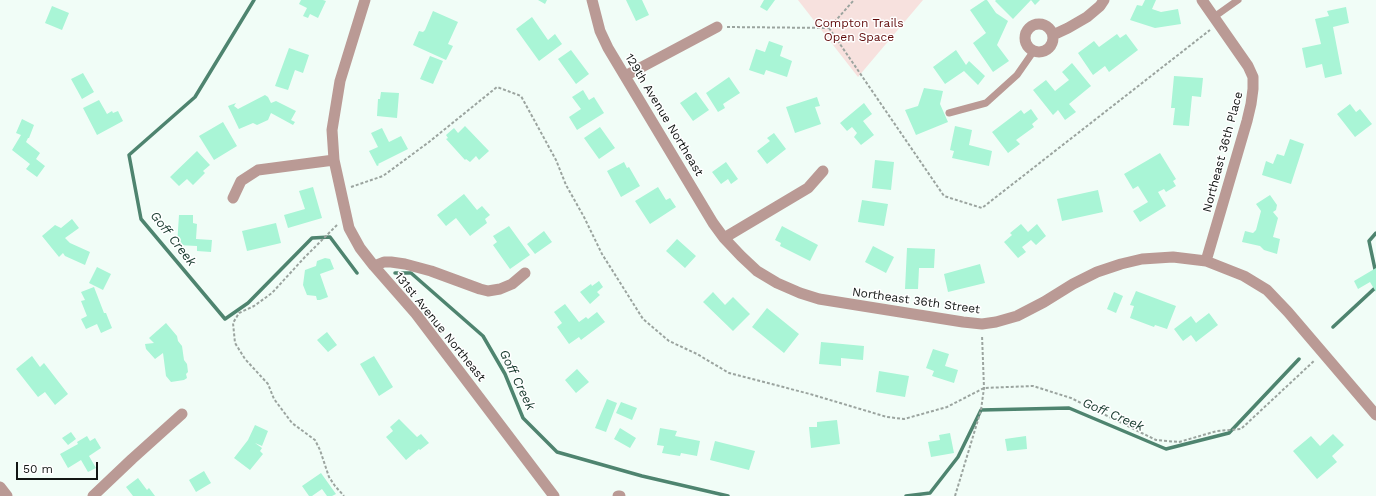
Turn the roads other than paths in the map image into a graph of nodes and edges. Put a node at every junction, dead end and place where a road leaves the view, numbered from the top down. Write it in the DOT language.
graph roads {
  1 [pos="365,0"];
  2 [pos="592,0"];
  3 [pos="1104,0"];
  4 [pos="1202,0"];
  5 [pos="1238,0"];
  6 [pos="1217,21"];
  7 [pos="717,27"];
  8 [pos="1053,34"];
  9 [pos="1033,52"];
  10 [pos="625,76"];
  11 [pos="949,113"];
  12 [pos="334,160"];
  13 [pos="823,171"];
  14 [pos="233,198"];
  15 [pos="724,238"];
  16 [pos="1206,260"];
  17 [pos="374,266"];
  18 [pos="525,273"];
  19 [pos="182,414"];
  20 [pos="1376,415"];
  21 [pos="93,496"];
  22 [pos="554,496"];
  1 -- 12 [label="street, 131st Avenue Northeast"];
  2 -- 10 [label="street, 129th Avenue Northeast"];
  3 -- 8 [label="street"];
  4 -- 6 [label="street, Northeast 36th Place"];
  5 -- 6 [label="lane"];
  6 -- 16 [label="street, Northeast 36th Place"];
  7 -- 10 [label="street"];
  8 -- 9 [label="street"];
  8 -- 9 [label="street"];
  9 -- 11 [label="lane"];
  10 -- 15 [label="street, 129th Avenue Northeast"];
  12 -- 14 [label="street"];
  12 -- 17 [label="street, 131st Avenue Northeast"];
  13 -- 15 [label="street"];
  15 -- 16 [label="street, Northeast 36th Street"];
  16 -- 20 [label="street, Northeast 36th Street"];
  17 -- 18 [label="street"];
  17 -- 22 [label="street, 131st Avenue Northeast"];
  19 -- 21 [label="street"];
}
